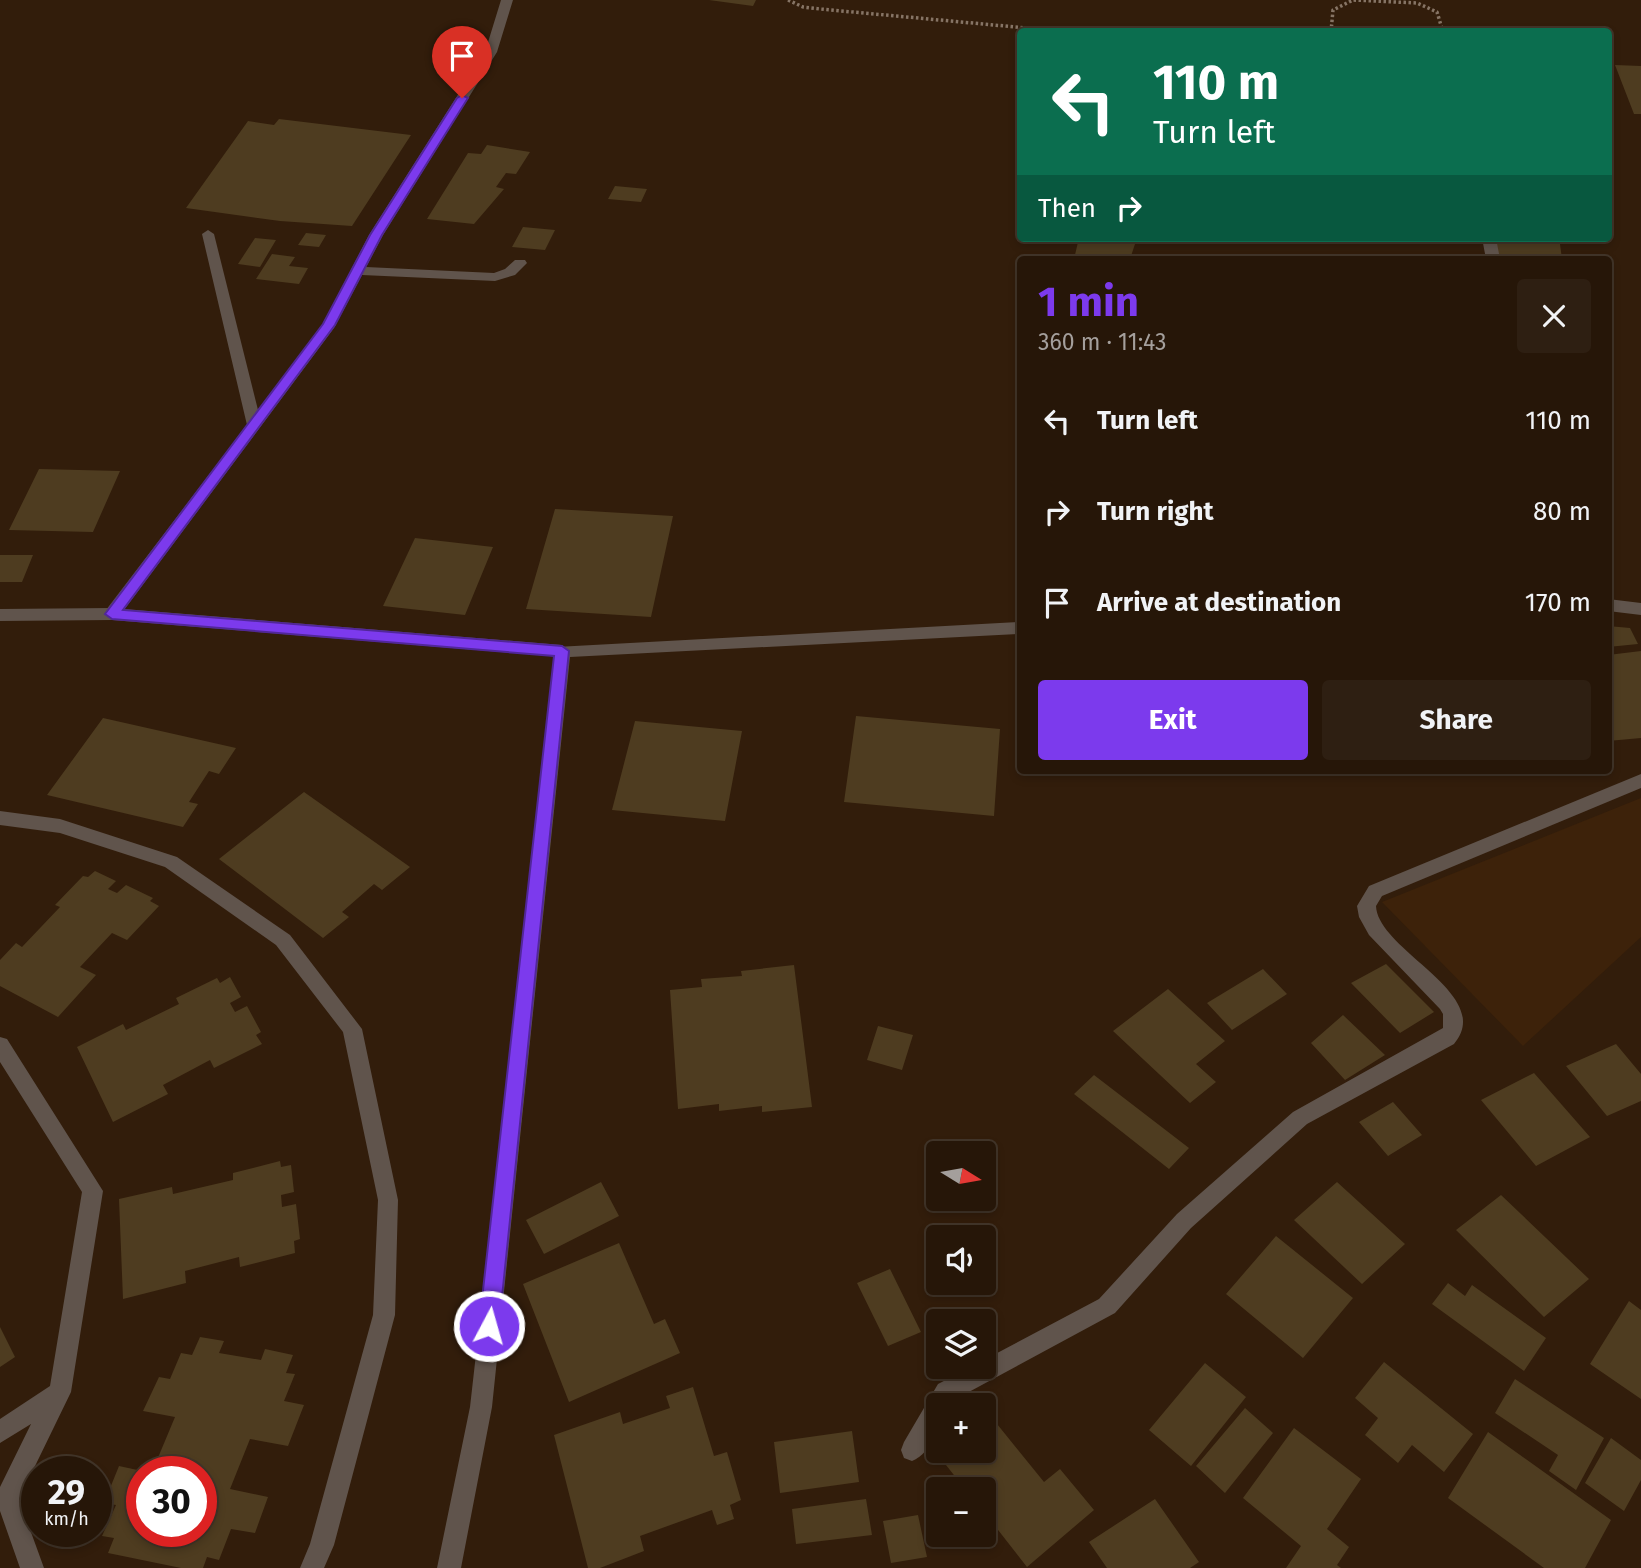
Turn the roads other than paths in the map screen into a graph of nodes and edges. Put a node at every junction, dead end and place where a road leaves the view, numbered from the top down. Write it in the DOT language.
graph roads {
  1 [pos="506,0"];
  2 [pos="208,234"];
  3 [pos="520,263"];
  4 [pos="358,271"];
  5 [pos="254,425"];
  6 [pos="1612,605"];
  7 [pos="1641,609"];
  8 [pos="0,614"];
  9 [pos="112,614"];
  10 [pos="1017,628"];
  11 [pos="562,651"];
  12 [pos="1641,781"];
  13 [pos="0,818"];
  14 [pos="0,1045"];
  15 [pos="60,1392"];
  16 [pos="0,1432"];
  17 [pos="912,1450"];
  18 [pos="32,1568"];
  19 [pos="312,1568"];
  20 [pos="449,1568"];
  1 -- 4 [label="street"];
  2 -- 5 [label="street"];
  3 -- 4 [label="street"];
  4 -- 5 [label="street"];
  5 -- 9 [label="street"];
  6 -- 7 [label="street"];
  8 -- 9 [label="street"];
  9 -- 11 [label="street"];
  10 -- 11 [label="street"];
  11 -- 20 [label="street"];
  12 -- 17 [label="street"];
  13 -- 19 [label="street"];
  14 -- 15 [label="street"];
  15 -- 16 [label="street"];
  15 -- 18 [label="street"];
}
